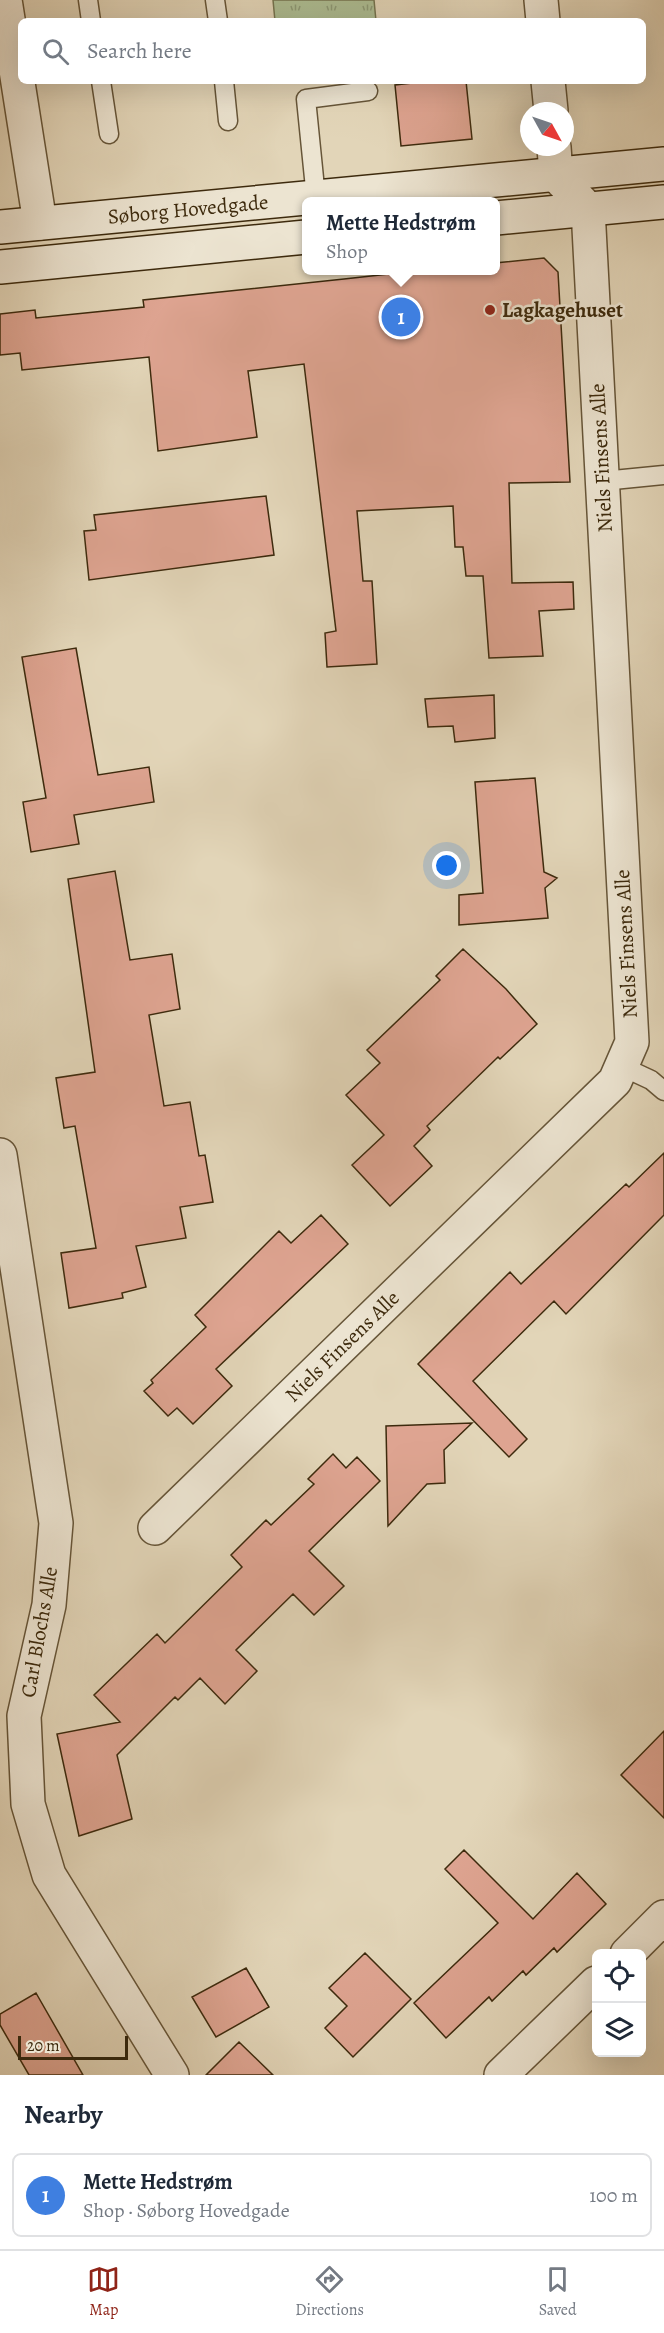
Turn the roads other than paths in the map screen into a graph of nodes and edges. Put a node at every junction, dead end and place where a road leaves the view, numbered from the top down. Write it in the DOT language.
graph roads {
  1 [pos="88,0"];
  2 [pos="215,0"];
  3 [pos="541,0"];
  4 [pos="12,5"];
  5 [pos="91,18"];
  6 [pos="218,18"];
  7 [pos="543,18"];
  8 [pos="18,52"];
  9 [pos="22,84"];
  10 [pos="101,84"];
  11 [pos="224,84"];
  12 [pos="548,84"];
  13 [pos="368,91"];
  14 [pos="550,102"];
  15 [pos="228,121"];
  16 [pos="109,134"];
  17 [pos="555,161"];
  18 [pos="664,164"];
  19 [pos="316,197"];
  20 [pos="322,197"];
  21 [pos="302,199"];
  22 [pos="664,202"];
  23 [pos="588,209"];
  24 [pos="500,218"];
  25 [pos="40,223"];
  26 [pos="0,227"];
  27 [pos="302,237"];
  28 [pos="0,267"];
  29 [pos="664,475"];
  30 [pos="603,481"];
  31 [pos="621,1066"];
  32 [pos="664,1091"];
  33 [pos="0,1155"];
  34 [pos="155,1528"];
  35 [pos="12,1716"];
  36 [pos="664,1917"];
  37 [pos="631,1949"];
  38 [pos="592,1988"];
  39 [pos="172,2075"];
  40 [pos="501,2075"];
  1 -- 5 [label="lane"];
  2 -- 6 [label="lane"];
  3 -- 7 [label="street"];
  4 -- 8 [label="street"];
  9 -- 25 [label="street"];
  10 -- 16 [label="lane"];
  11 -- 15 [label="lane"];
  12 -- 14 [label="street"];
  13 -- 19 [label="lane"];
  17 -- 18 [label="street, Søborg Hovedgade"];
  17 -- 20 [label="street, Søborg Hovedgade"];
  17 -- 23 [label="street"];
  21 -- 25 [label="street, Søborg Hovedgade"];
  22 -- 23 [label="street"];
  23 -- 24 [label="street"];
  23 -- 30 [label="street, Niels Finsens Alle"];
  25 -- 26 [label="street, Søborg Hovedgade"];
  27 -- 28 [label="street, Søborg Hovedgade"];
  29 -- 30 [label="lane"];
  30 -- 31 [label="street, Niels Finsens Alle"];
  31 -- 32 [label="lane"];
  31 -- 34 [label="street, Niels Finsens Alle"];
  33 -- 35 [label="street, Carl Blochs Alle"];
  35 -- 39 [label="street, Carl Blochs Alle"];
  36 -- 37 [label="street"];
  38 -- 40 [label="street"];
}
